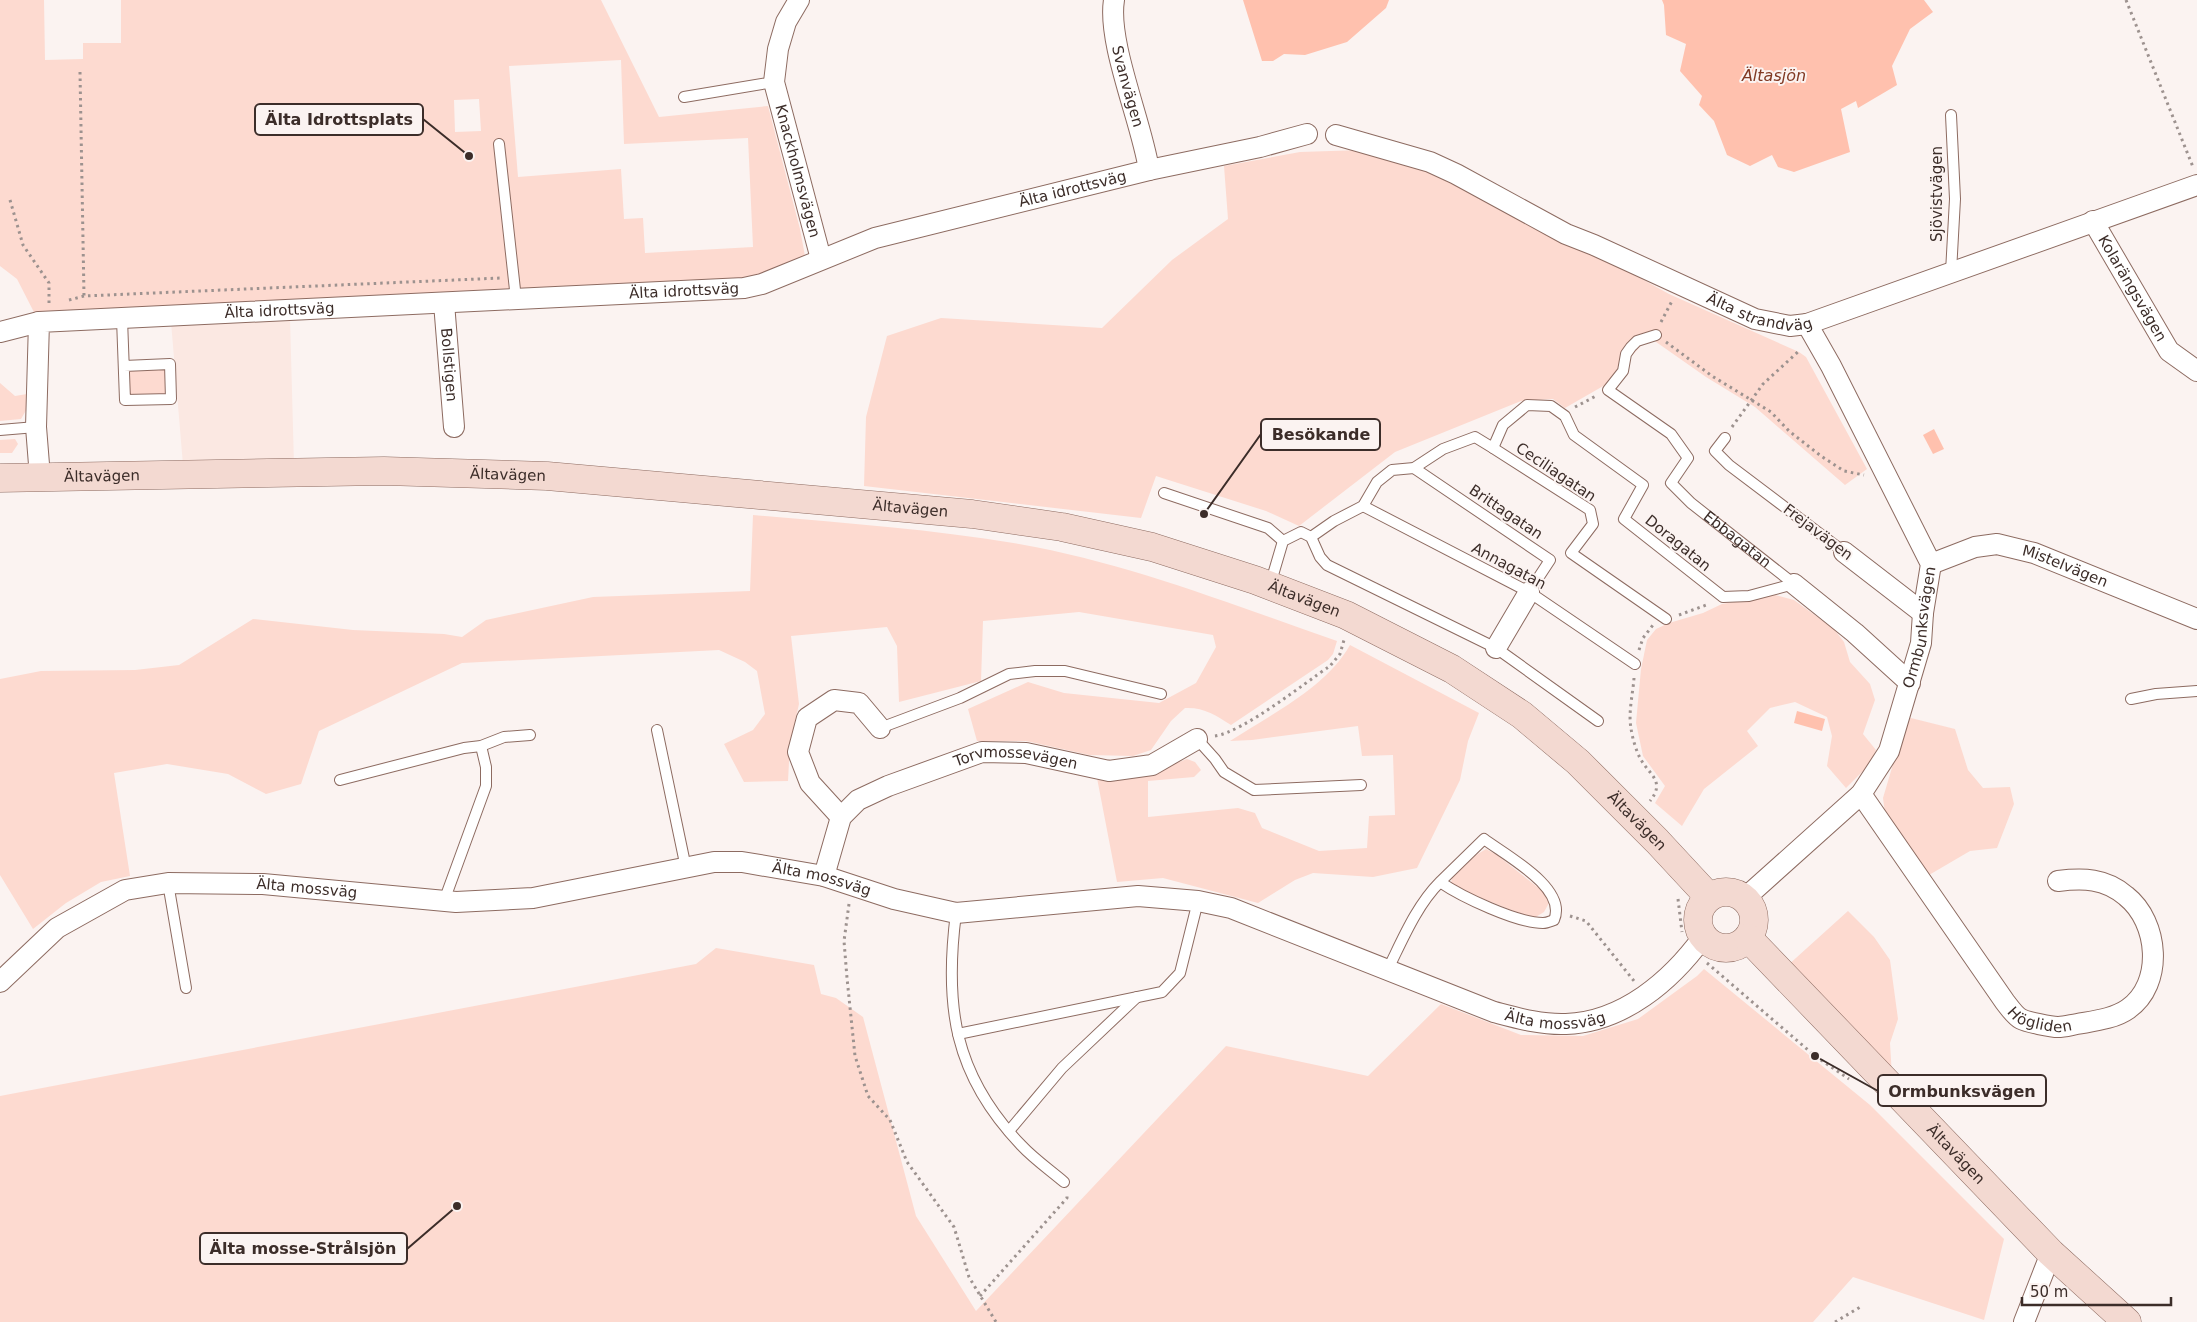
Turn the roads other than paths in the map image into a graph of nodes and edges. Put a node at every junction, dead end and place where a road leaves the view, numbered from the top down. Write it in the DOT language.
graph roads {
  1 [pos="800,0"];
  2 [pos="1114,0"];
  3 [pos="774,82"];
  4 [pos="684,97"];
  5 [pos="1951,115"];
  6 [pos="1308,134"];
  7 [pos="1336,135"];
  8 [pos="499,144"];
  9 [pos="1149,170"];
  10 [pos="2195,177"];
  11 [pos="2094,221"];
  12 [pos="821,259"];
  13 [pos="1951,272"];
  14 [pos="516,299"];
  15 [pos="444,303"];
  16 [pos="44,317"];
  17 [pos="122,319"];
  18 [pos="1806,324"];
  19 [pos="0,332"];
  20 [pos="1656,334"];
  21 [pos="124,366"];
  22 [pos="2197,371"];
  23 [pos="36,427"];
  24 [pos="454,427"];
  25 [pos="0,430"];
  26 [pos="1725,438"];
  27 [pos="1493,448"];
  28 [pos="1414,468"];
  29 [pos="40,477"];
  30 [pos="0,478"];
  31 [pos="1164,493"];
  32 [pos="1362,506"];
  33 [pos="1311,537"];
  34 [pos="1283,541"];
  35 [pos="1844,552"];
  36 [pos="1931,564"];
  37 [pos="1794,584"];
  38 [pos="1270,586"];
  39 [pos="1529,592"];
  40 [pos="1923,613"];
  41 [pos="1666,619"];
  42 [pos="2197,619"];
  43 [pos="1496,648"];
  44 [pos="1635,664"];
  45 [pos="1910,683"];
  46 [pos="2197,691"];
  47 [pos="1161,694"];
  48 [pos="2131,699"];
  49 [pos="1598,720"];
  50 [pos="880,728"];
  51 [pos="657,730"];
  52 [pos="530,735"];
  53 [pos="1197,739"];
  54 [pos="481,746"];
  55 [pos="340,780"];
  56 [pos="1361,785"];
  57 [pos="1861,794"];
  58 [pos="841,817"];
  59 [pos="686,868"];
  60 [pos="824,876"];
  61 [pos="2058,881"];
  62 [pos="1440,882"];
  63 [pos="168,883"];
  64 [pos="1709,896"];
  65 [pos="1745,898"];
  66 [pos="444,901"];
  67 [pos="1198,901"];
  68 [pos="956,912"];
  69 [pos="1748,938"];
  70 [pos="1698,944"];
  71 [pos="1386,971"];
  72 [pos="0,982"];
  73 [pos="186,988"];
  74 [pos="1138,997"];
  75 [pos="958,1034"];
  76 [pos="1009,1131"];
  77 [pos="1064,1182"];
  78 [pos="2051,1253"];
  79 [pos="2024,1322"];
  80 [pos="2127,1322"];
  1 -- 3 [label="street, Knackholmsvägen"];
  2 -- 9 [label="street, Svanvägen"];
  3 -- 4 [label="lane"];
  3 -- 12 [label="street, Knackholmsvägen"];
  5 -- 13 [label="lane, Sjövistvägen"];
  6 -- 9 [label="street, Älta idrottsväg"];
  7 -- 18 [label="street, Älta strandväg"];
  8 -- 14 [label="lane"];
  9 -- 12 [label="street, Älta idrottsväg"];
  10 -- 11 [label="street, Älta strandväg"];
  11 -- 13 [label="street, Älta strandväg"];
  11 -- 22 [label="street, Kolarängsvägen"];
  12 -- 14 [label="street, Älta idrottsväg"];
  13 -- 18 [label="street, Älta strandväg"];
  14 -- 15 [label="street, Älta idrottsväg"];
  15 -- 17 [label="street, Älta idrottsväg"];
  15 -- 24 [label="street, Bollstigen"];
  16 -- 17 [label="street, Älta idrottsväg"];
  16 -- 19 [label="street, Älta idrottsväg"];
  16 -- 23 [label="street"];
  17 -- 21 [label="lane"];
  18 -- 36 [label="street, Ormbunksvägen"];
  20 -- 37 [label="lane, Ebbagatan"];
  21 -- 21 [label="lane"];
  23 -- 25 [label="lane"];
  23 -- 29 [label="street"];
  26 -- 35 [label="lane, Frejavägen"];
  27 -- 28 [label="lane"];
  27 -- 37 [label="lane, Doragatan"];
  27 -- 41 [label="lane, Ceciliagatan"];
  28 -- 32 [label="lane"];
  28 -- 39 [label="lane, Brittagatan"];
  29 -- 30 [label="main road, Ältavägen"];
  29 -- 38 [label="main road, Ältavägen"];
  31 -- 34 [label="lane"];
  32 -- 33 [label="lane"];
  32 -- 39 [label="lane, Annagatan"];
  33 -- 34 [label="lane"];
  33 -- 43 [label="lane"];
  34 -- 38 [label="lane"];
  35 -- 40 [label="street, Frejavägen"];
  36 -- 40 [label="street, Ormbunksvägen"];
  36 -- 42 [label="street, Mistelvägen"];
  37 -- 45 [label="street, Ebbagatan"];
  38 -- 64 [label="main road, Ältavägen"];
  39 -- 43 [label="street"];
  39 -- 44 [label="lane, Annagatan"];
  40 -- 45 [label="street, Ormbunksvägen"];
  43 -- 49 [label="lane"];
  45 -- 57 [label="street, Ormbunksvägen"];
  46 -- 48 [label="lane"];
  47 -- 50 [label="lane"];
  50 -- 58 [label="street"];
  51 -- 59 [label="lane"];
  52 -- 54 [label="lane"];
  53 -- 56 [label="lane"];
  53 -- 58 [label="street, Torvmossevägen"];
  54 -- 55 [label="lane"];
  54 -- 66 [label="lane"];
  57 -- 61 [label="street, Högliden"];
  57 -- 65 [label="street, Ormbunksvägen"];
  58 -- 60 [label="street, Torvmossevägen"];
  59 -- 60 [label="street, Älta mossväg"];
  59 -- 66 [label="street, Älta mossväg"];
  60 -- 68 [label="street, Älta mossväg"];
  62 -- 62 [label="lane"];
  62 -- 71 [label="lane"];
  63 -- 66 [label="street, Älta mossväg"];
  63 -- 72 [label="street, Älta mossväg"];
  63 -- 73 [label="lane"];
  64 -- 65 [label="main road"];
  64 -- 70 [label="main road"];
  65 -- 69 [label="main road"];
  67 -- 68 [label="street, Älta mossväg"];
  67 -- 71 [label="street, Älta mossväg"];
  67 -- 74 [label="lane"];
  68 -- 75 [label="lane"];
  69 -- 70 [label="main road"];
  69 -- 78 [label="main road, Ältavägen"];
  70 -- 71 [label="street, Älta mossväg"];
  74 -- 75 [label="lane"];
  74 -- 76 [label="lane"];
  75 -- 76 [label="lane"];
  76 -- 77 [label="lane"];
  78 -- 79 [label="street"];
  78 -- 80 [label="main road, Ältavägen"];
}
